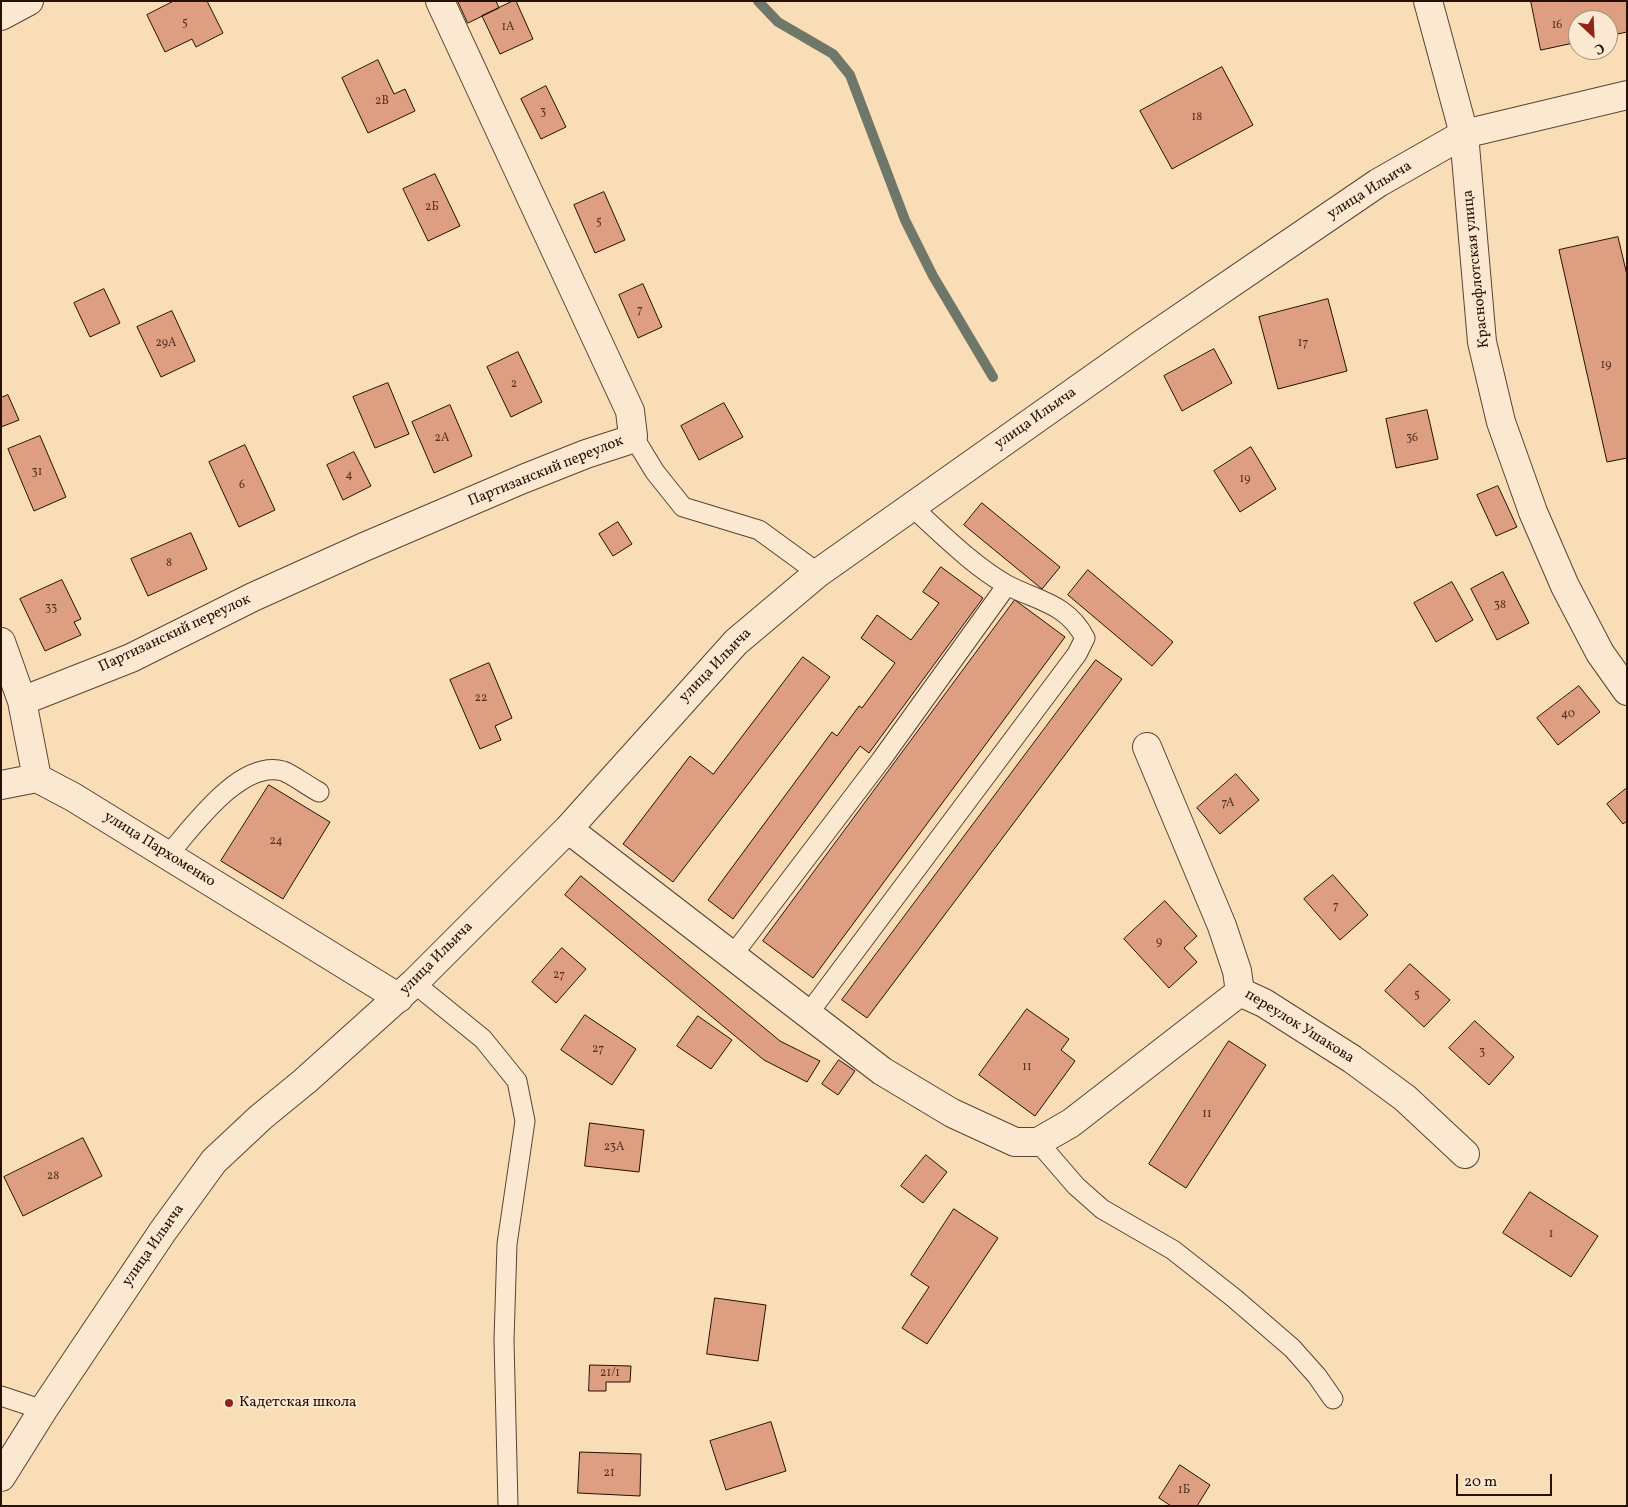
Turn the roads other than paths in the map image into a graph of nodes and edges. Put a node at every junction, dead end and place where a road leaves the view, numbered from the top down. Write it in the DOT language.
graph roads {
  1 [pos="29,1"];
  2 [pos="440,1"];
  3 [pos="1428,1"];
  4 [pos="1,16"];
  5 [pos="1627,95"];
  6 [pos="1464,134"];
  7 [pos="633,436"];
  8 [pos="912,507"];
  9 [pos="818,573"];
  10 [pos="1007,585"];
  11 [pos="1,642"];
  12 [pos="1627,691"];
  13 [pos="22,701"];
  14 [pos="1147,747"];
  15 [pos="36,778"];
  16 [pos="1,785"];
  17 [pos="319,792"];
  18 [pos="568,829"];
  19 [pos="168,856"];
  20 [pos="732,956"];
  21 [pos="406,990"];
  22 [pos="1240,992"];
  23 [pos="808,1014"];
  24 [pos="1038,1142"];
  25 [pos="1465,1154"];
  26 [pos="1,1396"];
  27 [pos="1333,1398"];
  28 [pos="43,1410"];
  29 [pos="1,1477"];
  30 [pos="508,1506"];
  1 -- 4 [label="street"];
  2 -- 7 [label="street, Партизанский переулок"];
  3 -- 6 [label="street, Краснофлотская улица"];
  5 -- 6 [label="street, улица Ильича"];
  6 -- 8 [label="street, улица Ильича"];
  6 -- 12 [label="street, Краснофлотская улица"];
  7 -- 9 [label="lane"];
  7 -- 13 [label="street, Партизанский переулок"];
  8 -- 9 [label="street, улица Ильича"];
  8 -- 10 [label="lane"];
  9 -- 18 [label="street, улица Ильича"];
  10 -- 20 [label="lane"];
  10 -- 23 [label="lane"];
  11 -- 13 [label="street"];
  13 -- 15 [label="street"];
  14 -- 22 [label="street, переулок Ушакова"];
  15 -- 16 [label="street"];
  15 -- 19 [label="street, улица Пархоменко"];
  17 -- 19 [label="lane"];
  18 -- 20 [label="street"];
  18 -- 21 [label="street, улица Ильича"];
  19 -- 21 [label="street, улица Пархоменко"];
  20 -- 23 [label="street"];
  21 -- 28 [label="street, улица Ильича"];
  21 -- 30 [label="lane"];
  22 -- 24 [label="street"];
  22 -- 25 [label="street, переулок Ушакова"];
  23 -- 24 [label="street"];
  24 -- 27 [label="lane"];
  26 -- 28 [label="lane"];
  28 -- 29 [label="street, улица Ильича"];
}
